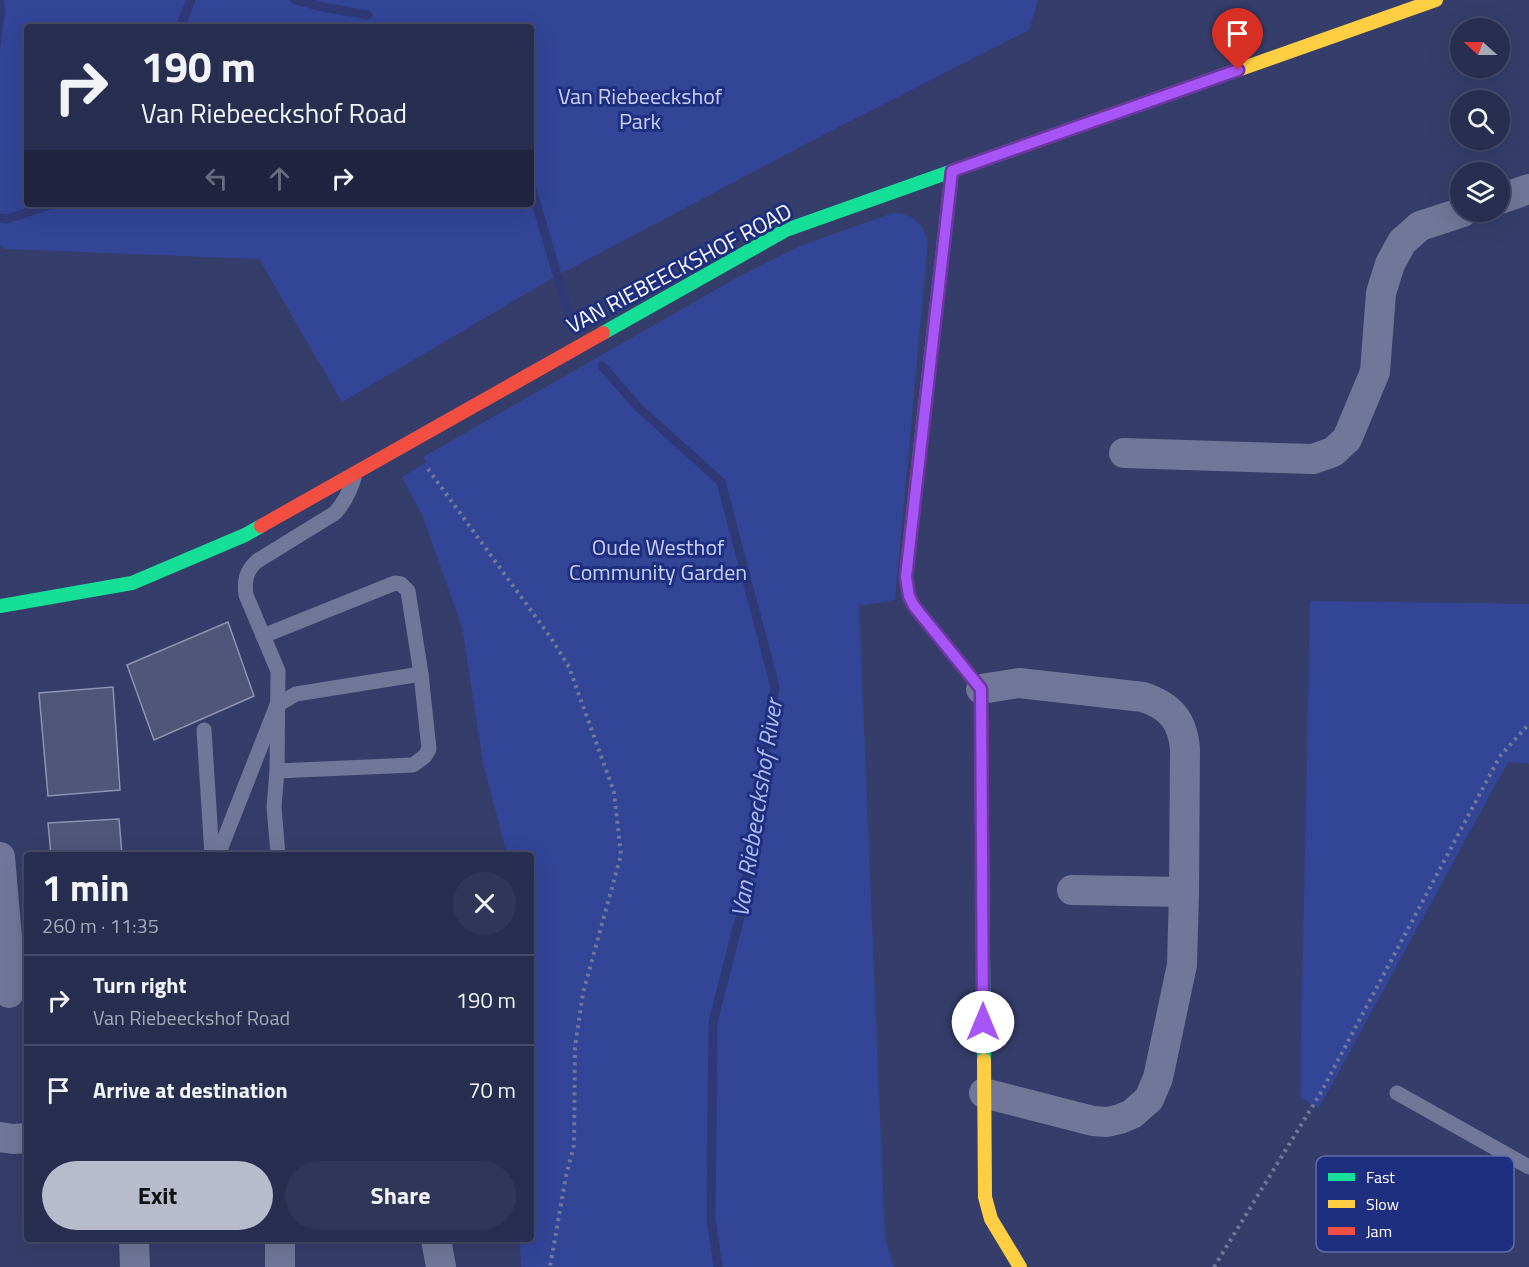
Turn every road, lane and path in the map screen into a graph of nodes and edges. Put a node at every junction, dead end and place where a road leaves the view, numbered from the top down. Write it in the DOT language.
graph roads {
  1 [pos="1436,0"];
  2 [pos="952,171"];
  3 [pos="1529,189"];
  4 [pos="1510,196"];
  5 [pos="1450,216"];
  6 [pos="405,444"];
  7 [pos="1124,453"];
  8 [pos="355,472"];
  9 [pos="0,606"];
  10 [pos="263,636"];
  11 [pos="421,674"];
  12 [pos="981,689"];
  13 [pos="278,705"];
  14 [pos="1529,724"];
  15 [pos="204,730"];
  16 [pos="277,771"];
  17 [pos="212,852"];
  18 [pos="219,852"];
  19 [pos="278,852"];
  20 [pos="0,857"];
  21 [pos="1072,890"];
  22 [pos="1184,892"];
  23 [pos="12,994"];
  24 [pos="984,1092"];
  25 [pos="1397,1093"];
  26 [pos="0,1137"];
  27 [pos="24,1138"];
  28 [pos="1509,1156"];
  29 [pos="1514,1159"];
  30 [pos="1529,1167"];
  31 [pos="134,1242"];
  32 [pos="280,1242"];
  33 [pos="437,1242"];
  34 [pos="135,1267"];
  35 [pos="280,1267"];
  36 [pos="441,1267"];
  37 [pos="550,1267"];
  38 [pos="1020,1267"];
  39 [pos="1214,1267"];
  1 -- 2 [label="street, VAN RIEBEECKSHOF ROAD"];
  2 -- 6 [label="street, VAN RIEBEECKSHOF ROAD"];
  2 -- 12 [label="street"];
  3 -- 4 [label="street"];
  5 -- 7 [label="street"];
  6 -- 8 [label="street, VAN RIEBEECKSHOF ROAD"];
  6 -- 37 [label="path"];
  8 -- 9 [label="street, VAN RIEBEECKSHOF ROAD"];
  8 -- 10 [label="lane"];
  10 -- 11 [label="lane"];
  10 -- 13 [label="lane"];
  11 -- 13 [label="lane"];
  11 -- 16 [label="lane"];
  12 -- 22 [label="street"];
  12 -- 24 [label="street"];
  13 -- 16 [label="lane"];
  13 -- 18 [label="lane"];
  14 -- 39 [label="path"];
  15 -- 17 [label="lane"];
  16 -- 19 [label="lane"];
  20 -- 23 [label="street"];
  21 -- 22 [label="street"];
  22 -- 24 [label="street"];
  24 -- 38 [label="street"];
  25 -- 28 [label="lane"];
  26 -- 27 [label="street"];
  29 -- 30 [label="lane"];
  31 -- 34 [label="street"];
  32 -- 35 [label="street"];
  33 -- 36 [label="street"];
}
